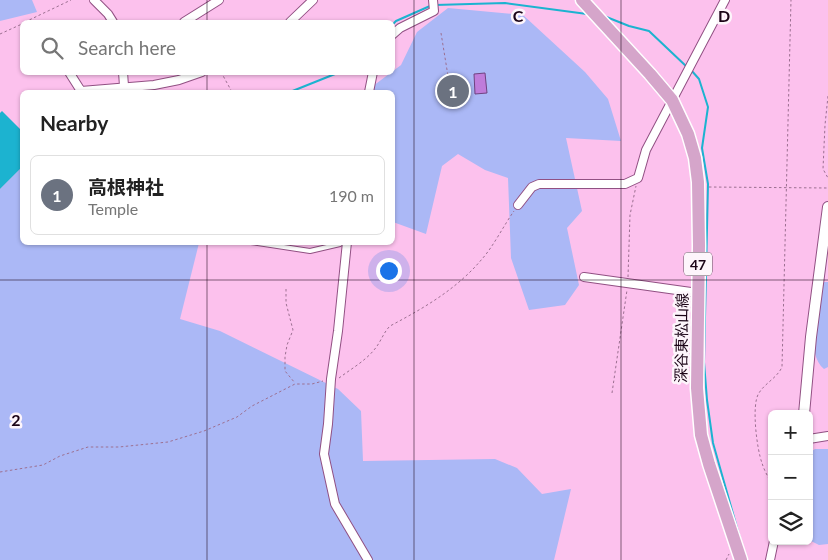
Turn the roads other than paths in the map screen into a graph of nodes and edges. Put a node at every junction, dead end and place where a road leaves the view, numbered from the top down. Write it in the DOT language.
graph roads {
  1 [pos="94,0"];
  2 [pos="219,0"];
  3 [pos="313,0"];
  4 [pos="432,0"];
  5 [pos="582,0"];
  6 [pos="725,0"];
  7 [pos="112,20"];
  8 [pos="187,20"];
  9 [pos="292,20"];
  10 [pos="395,32"];
  11 [pos="71,75"];
  12 [pos="123,75"];
  13 [pos="193,75"];
  14 [pos="373,75"];
  15 [pos="124,86"];
  16 [pos="80,90"];
  17 [pos="90,90"];
  18 [pos="370,90"];
  19 [pos="672,100"];
  20 [pos="518,205"];
  21 [pos="828,207"];
  22 [pos="270,245"];
  23 [pos="336,245"];
  24 [pos="344,245"];
  25 [pos="584,277"];
  26 [pos="698,292"];
  27 [pos="804,410"];
  28 [pos="828,436"];
  29 [pos="813,438"];
  30 [pos="773,545"];
  31 [pos="368,560"];
  32 [pos="740,560"];
  33 [pos="770,560"];
  1 -- 7 [label="street"];
  2 -- 8 [label="street"];
  3 -- 9 [label="street"];
  4 -- 10 [label="street"];
  5 -- 19 [label="main road, 深谷東松山線 / 47"];
  6 -- 19 [label="street"];
  11 -- 16 [label="street"];
  12 -- 15 [label="street"];
  13 -- 15 [label="street"];
  14 -- 18 [label="street"];
  15 -- 17 [label="street"];
  19 -- 20 [label="street"];
  19 -- 26 [label="main road, 深谷東松山線 / 47"];
  21 -- 27 [label="street"];
  22 -- 23 [label="lane"];
  24 -- 31 [label="street"];
  25 -- 26 [label="street"];
  26 -- 32 [label="main road, 深谷東松山線 / 47"];
  28 -- 29 [label="street"];
  30 -- 33 [label="street"];
}
